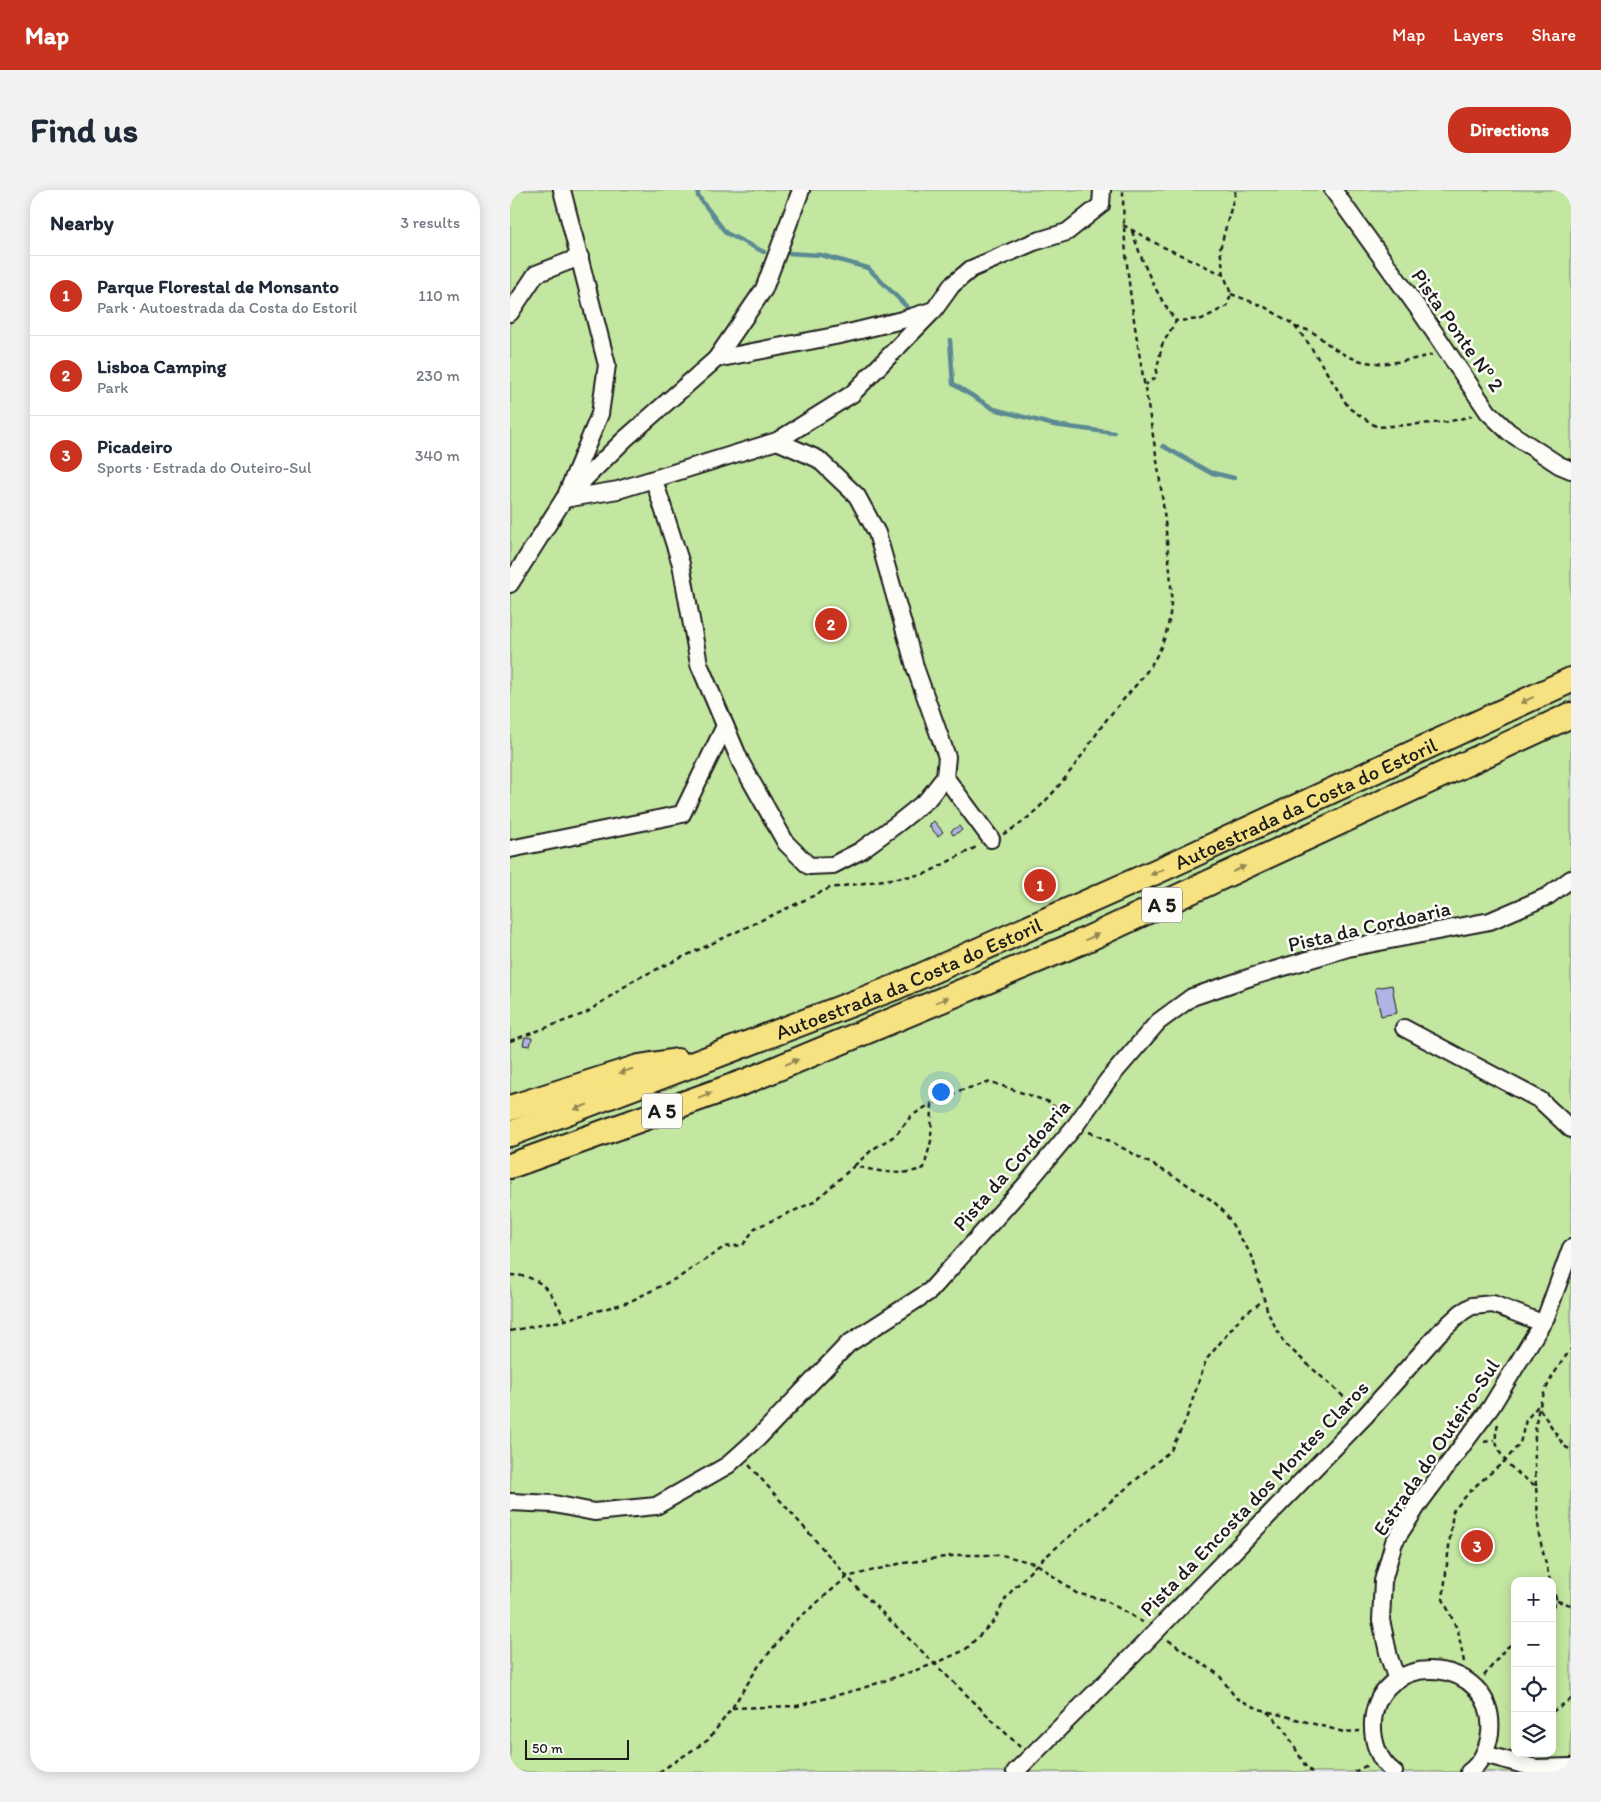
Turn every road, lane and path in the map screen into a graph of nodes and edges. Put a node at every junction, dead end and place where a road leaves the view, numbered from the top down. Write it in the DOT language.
graph roads {
  1 [pos="562,190"];
  2 [pos="801,190"];
  3 [pos="1102,190"];
  4 [pos="1123,190"];
  5 [pos="1236,190"];
  6 [pos="1333,190"];
  7 [pos="1123,225"];
  8 [pos="1132,230"];
  9 [pos="580,257"];
  10 [pos="1224,275"];
  11 [pos="1231,294"];
  12 [pos="934,310"];
  13 [pos="510,312"];
  14 [pos="1176,320"];
  15 [pos="1295,327"];
  16 [pos="1448,352"];
  17 [pos="716,359"];
  18 [pos="1488,412"];
  19 [pos="777,441"];
  20 [pos="1571,470"];
  21 [pos="654,480"];
  22 [pos="564,499"];
  23 [pos="510,584"];
  24 [pos="1571,680"];
  25 [pos="1571,715"];
  26 [pos="725,726"];
  27 [pos="945,777"];
  28 [pos="991,839"];
  29 [pos="510,849"];
  30 [pos="1571,879"];
  31 [pos="1404,1028"];
  32 [pos="726,1053"];
  33 [pos="932,1103"];
  34 [pos="510,1108"];
  35 [pos="1075,1126"];
  36 [pos="1571,1129"];
  37 [pos="510,1134"];
  38 [pos="577,1141"];
  39 [pos="510,1166"];
  40 [pos="854,1166"];
  41 [pos="510,1176"];
  42 [pos="1571,1248"];
  43 [pos="510,1275"];
  44 [pos="1264,1300"];
  45 [pos="565,1320"];
  46 [pos="1542,1323"];
  47 [pos="510,1331"];
  48 [pos="1571,1350"];
  49 [pos="1538,1406"];
  50 [pos="1365,1416"];
  51 [pos="1501,1419"];
  52 [pos="1571,1450"];
  53 [pos="739,1454"];
  54 [pos="1506,1460"];
  55 [pos="1536,1486"];
  56 [pos="510,1502"];
  57 [pos="1037,1564"];
  58 [pos="847,1577"];
  59 [pos="1549,1577"];
  60 [pos="1556,1598"];
  61 [pos="1557,1601"];
  62 [pos="1571,1605"];
  63 [pos="1156,1631"];
  64 [pos="1511,1645"];
  65 [pos="934,1664"];
  66 [pos="1462,1677"];
  67 [pos="1396,1680"];
  68 [pos="1475,1688"];
  69 [pos="1571,1699"];
  70 [pos="732,1708"];
  71 [pos="1556,1709"];
  72 [pos="1266,1711"];
  73 [pos="1372,1729"];
  74 [pos="1484,1754"];
  75 [pos="1030,1756"];
  76 [pos="1571,1767"];
  77 [pos="1391,1771"];
  78 [pos="659,1772"];
  79 [pos="1014,1772"];
  80 [pos="1312,1772"];
  81 [pos="1469,1772"];
  1 -- 9 [label="street"];
  2 -- 17 [label="street"];
  3 -- 12 [label="street"];
  4 -- 7 [label="path"];
  5 -- 10 [label="path"];
  6 -- 16 [label="street, Pista Ponte Nº 2"];
  7 -- 8 [label="path"];
  7 -- 14 [label="path"];
  8 -- 10 [label="path"];
  8 -- 14 [label="path"];
  9 -- 13 [label="street"];
  9 -- 22 [label="street"];
  10 -- 11 [label="path"];
  11 -- 14 [label="path"];
  11 -- 15 [label="path"];
  12 -- 17 [label="street"];
  12 -- 19 [label="street"];
  15 -- 16 [label="path"];
  15 -- 18 [label="path"];
  16 -- 18 [label="street, Pista Ponte Nº 2"];
  17 -- 22 [label="street"];
  18 -- 20 [label="street, Pista Ponte Nº 2"];
  19 -- 21 [label="street"];
  19 -- 27 [label="street"];
  21 -- 22 [label="street"];
  21 -- 26 [label="street"];
  22 -- 23 [label="street"];
  24 -- 32 [label="highway, Autoestrada da Costa do Estoril / A 5, one-way"];
  38 -- 25 [label="highway, Autoestrada da Costa do Estoril / A 5, one-way"];
  26 -- 27 [label="street"];
  26 -- 29 [label="street"];
  27 -- 28 [label="street"];
  30 -- 35 [label="street, Pista da Cordoaria"];
  31 -- 36 [label="street"];
  32 -- 34 [label="highway, one-way"];
  32 -- 37 [label="highway, Autoestrada da Costa do Estoril / A 5, one-way"];
  33 -- 35 [label="path"];
  33 -- 40 [label="path"];
  33 -- 40 [label="path"];
  35 -- 44 [label="path"];
  35 -- 53 [label="street, Pista da Cordoaria"];
  38 -- 39 [label="highway, Autoestrada da Costa do Estoril / A 5"];
  38 -- 41 [label="highway"];
  40 -- 45 [label="path"];
  42 -- 46 [label="street, Estrada do Outeiro-Sul"];
  43 -- 45 [label="path"];
  44 -- 50 [label="path"];
  44 -- 57 [label="path"];
  45 -- 47 [label="path"];
  46 -- 50 [label="street, Pista da Encosta dos Montes Claros"];
  46 -- 67 [label="street, Estrada do Outeiro-Sul"];
  48 -- 49 [label="path"];
  49 -- 52 [label="path"];
  49 -- 54 [label="path"];
  49 -- 55 [label="path"];
  50 -- 63 [label="street, Pista da Encosta dos Montes Claros"];
  51 -- 54 [label="path"];
  53 -- 56 [label="street, Pista da Cordoaria"];
  53 -- 58 [label="path"];
  54 -- 55 [label="path"];
  54 -- 66 [label="path"];
  55 -- 59 [label="path"];
  57 -- 58 [label="path"];
  57 -- 63 [label="path"];
  57 -- 65 [label="path"];
  58 -- 65 [label="path"];
  58 -- 70 [label="path"];
  60 -- 61 [label="path"];
  61 -- 62 [label="path"];
  63 -- 72 [label="path"];
  63 -- 75 [label="street, Pista da Encosta dos Montes Claros"];
  64 -- 68 [label="path"];
  65 -- 70 [label="path"];
  65 -- 75 [label="path"];
  66 -- 67 [label="street"];
  66 -- 68 [label="street"];
  67 -- 73 [label="street"];
  68 -- 74 [label="street"];
  69 -- 71 [label="path"];
  70 -- 78 [label="path"];
  72 -- 73 [label="path"];
  72 -- 80 [label="path"];
  73 -- 77 [label="street"];
  74 -- 76 [label="street"];
  74 -- 81 [label="street"];
  75 -- 79 [label="street, Pista da Encosta dos Montes Claros"];
}
